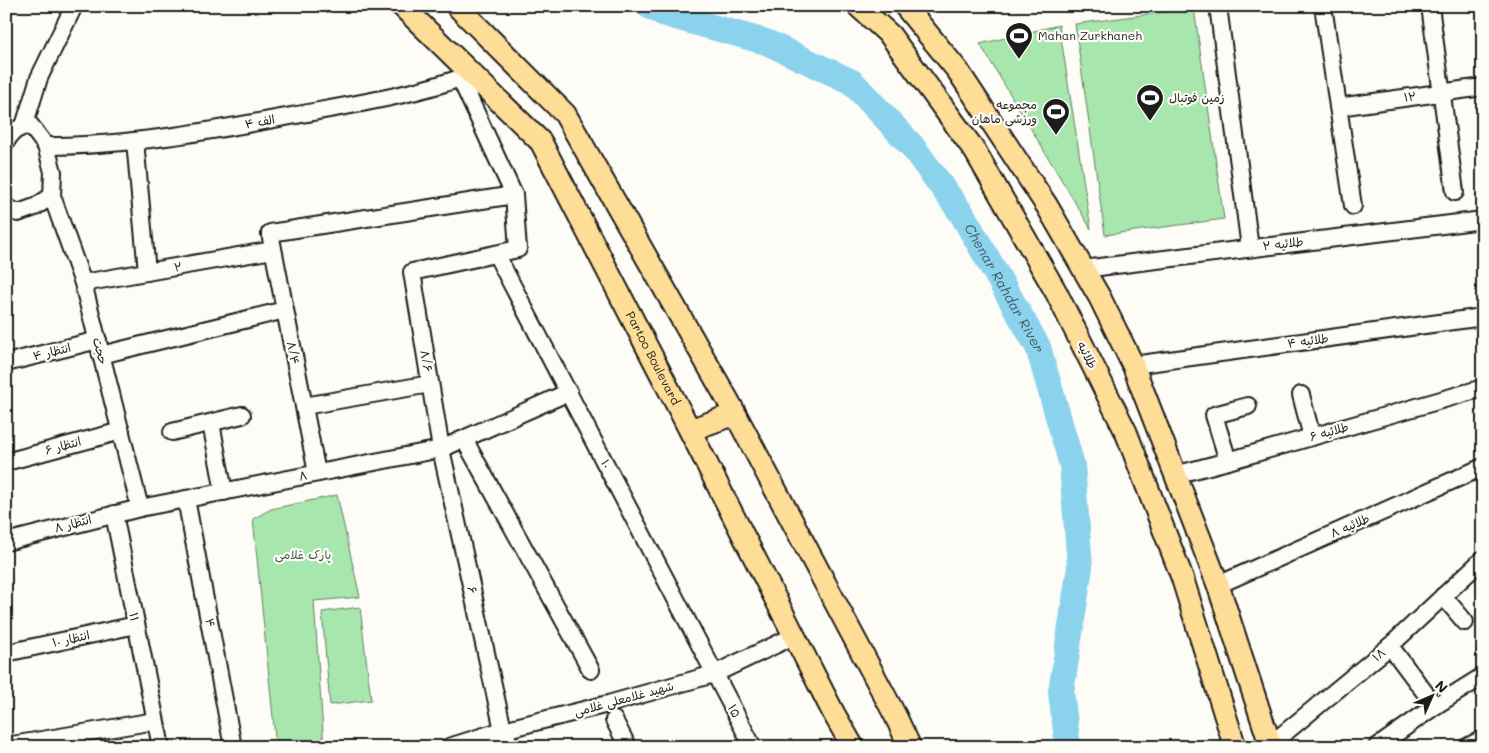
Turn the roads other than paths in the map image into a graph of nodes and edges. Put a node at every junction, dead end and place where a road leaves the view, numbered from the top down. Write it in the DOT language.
graph roads {
  1 [pos="74,6"];
  2 [pos="402,6"];
  3 [pos="458,6"];
  4 [pos="858,6"];
  5 [pos="905,6"];
  6 [pos="1218,6"];
  7 [pos="1323,6"];
  8 [pos="1430,6"];
  9 [pos="466,76"];
  10 [pos="1483,87"];
  11 [pos="1442,93"];
  12 [pos="1338,107"];
  13 [pos="24,126"];
  14 [pos="135,141"];
  15 [pos="6,142"];
  16 [pos="46,146"];
  17 [pos="1455,192"];
  18 [pos="514,195"];
  19 [pos="52,196"];
  20 [pos="1353,206"];
  21 [pos="6,208"];
  22 [pos="1483,220"];
  23 [pos="1250,248"];
  24 [pos="273,250"];
  25 [pos="496,254"];
  26 [pos="1083,269"];
  27 [pos="147,272"];
  28 [pos="83,283"];
  29 [pos="285,310"];
  30 [pos="1483,317"];
  31 [pos="99,348"];
  32 [pos="6,363"];
  33 [pos="1133,365"];
  34 [pos="430,384"];
  35 [pos="1483,388"];
  36 [pos="569,392"];
  37 [pos="1301,395"];
  38 [pos="304,406"];
  39 [pos="1248,406"];
  40 [pos="735,414"];
  41 [pos="242,415"];
  42 [pos="211,423"];
  43 [pos="690,430"];
  44 [pos="120,431"];
  45 [pos="172,432"];
  46 [pos="1312,437"];
  47 [pos="464,439"];
  48 [pos="441,449"];
  49 [pos="1228,461"];
  50 [pos="6,462"];
  51 [pos="1483,467"];
  52 [pos="317,473"];
  53 [pos="1175,475"];
  54 [pos="224,492"];
  55 [pos="186,499"];
  56 [pos="140,508"];
  57 [pos="114,514"];
  58 [pos="6,542"];
  59 [pos="1483,559"];
  60 [pos="1218,585"];
  61 [pos="1444,596"];
  62 [pos="1465,622"];
  63 [pos="136,626"];
  64 [pos="794,636"];
  65 [pos="1390,646"];
  66 [pos="6,652"];
  67 [pos="591,670"];
  68 [pos="714,674"];
  69 [pos="1483,676"];
  70 [pos="1435,706"];
  71 [pos="614,720"];
  72 [pos="155,721"];
  73 [pos="503,730"];
  74 [pos="1483,739"];
  75 [pos="6,746"];
  76 [pos="1270,746"];
  77 [pos="160,747"];
  78 [pos="233,747"];
  79 [pos="449,747"];
  80 [pos="511,747"];
  81 [pos="628,747"];
  82 [pos="753,747"];
  83 [pos="853,747"];
  84 [pos="910,747"];
  85 [pos="1235,747"];
  86 [pos="1377,747"];
  87 [pos="1468,747"];
  1 -- 13 [label="street"];
  2 -- 9 [label="main road, Partoo Boulevard"];
  3 -- 40 [label="main road"];
  4 -- 85 [label="main road, طلائیه"];
  5 -- 26 [label="main road"];
  6 -- 23 [label="street"];
  7 -- 12 [label="street"];
  8 -- 11 [label="street"];
  9 -- 14 [label="street, ۴ الف"];
  9 -- 18 [label="street"];
  9 -- 43 [label="main road, Partoo Boulevard"];
  10 -- 11 [label="street, ۱۲"];
  11 -- 12 [label="street, ۱۲"];
  11 -- 17 [label="street"];
  12 -- 20 [label="street"];
  13 -- 15 [label="street"];
  13 -- 16 [label="street"];
  14 -- 16 [label="street, ۴ الف"];
  14 -- 27 [label="street"];
  16 -- 19 [label="street"];
  18 -- 24 [label="street, ۸/۴"];
  18 -- 25 [label="street"];
  19 -- 21 [label="street"];
  19 -- 28 [label="street, حجت"];
  22 -- 23 [label="street, طلائیه ۲"];
  23 -- 26 [label="street, طلائیه ۲"];
  24 -- 27 [label="street, ۲"];
  24 -- 29 [label="street, ۸/۴"];
  25 -- 34 [label="street, ۸/۶"];
  25 -- 36 [label="street, ۱۰"];
  26 -- 33 [label="main road"];
  27 -- 28 [label="street, ۲"];
  28 -- 31 [label="street, حجت"];
  29 -- 31 [label="street"];
  29 -- 38 [label="street, ۸/۴"];
  30 -- 33 [label="street, طلائیه ۴"];
  31 -- 32 [label="street, انتظار ۴"];
  31 -- 44 [label="street, حجت"];
  33 -- 53 [label="main road"];
  34 -- 38 [label="street"];
  34 -- 48 [label="street, ۸/۶"];
  35 -- 46 [label="street, طلائیه ۶"];
  36 -- 47 [label="street, ۸"];
  36 -- 68 [label="street, ۱۰"];
  37 -- 46 [label="street"];
  38 -- 52 [label="street, ۸/۴"];
  39 -- 49 [label="street"];
  40 -- 43 [label="main road"];
  40 -- 84 [label="main road"];
  41 -- 42 [label="street"];
  42 -- 45 [label="street"];
  42 -- 54 [label="street"];
  43 -- 64 [label="main road, Partoo Boulevard"];
  44 -- 50 [label="street, انتظار ۶"];
  44 -- 56 [label="street, حجت"];
  46 -- 49 [label="street, طلائیه ۶"];
  47 -- 48 [label="street, ۸"];
  47 -- 67 [label="street"];
  48 -- 52 [label="street, ۸"];
  48 -- 73 [label="street, ۶"];
  49 -- 53 [label="street, طلائیه ۶"];
  51 -- 60 [label="street, طلائیه ۸"];
  52 -- 54 [label="street, ۸"];
  53 -- 60 [label="main road"];
  54 -- 55 [label="street, ۸"];
  55 -- 56 [label="street, ۸"];
  55 -- 78 [label="street, ۴"];
  56 -- 57 [label="street, انتظار ۸"];
  57 -- 58 [label="street, انتظار ۸"];
  57 -- 63 [label="street, ۱۱"];
  59 -- 61 [label="street, ۱۸"];
  60 -- 76 [label="main road"];
  61 -- 62 [label="street"];
  61 -- 65 [label="street, ۱۸"];
  63 -- 66 [label="street, انتظار ۱۰"];
  63 -- 72 [label="street, ۱۱"];
  64 -- 68 [label="street, شهید غلامعلی غلامی"];
  64 -- 83 [label="main road, Partoo Boulevard"];
  65 -- 70 [label="street"];
  65 -- 76 [label="street, ۱۸"];
  68 -- 73 [label="street, شهید غلامعلی غلامی"];
  68 -- 82 [label="street, ۱۵"];
  69 -- 70 [label="street"];
  70 -- 86 [label="street"];
  71 -- 81 [label="street"];
  72 -- 75 [label="street"];
  72 -- 77 [label="street"];
  73 -- 79 [label="street, شهید غلامعلی غلامی"];
  73 -- 80 [label="street"];
  74 -- 87 [label="street"];
}
